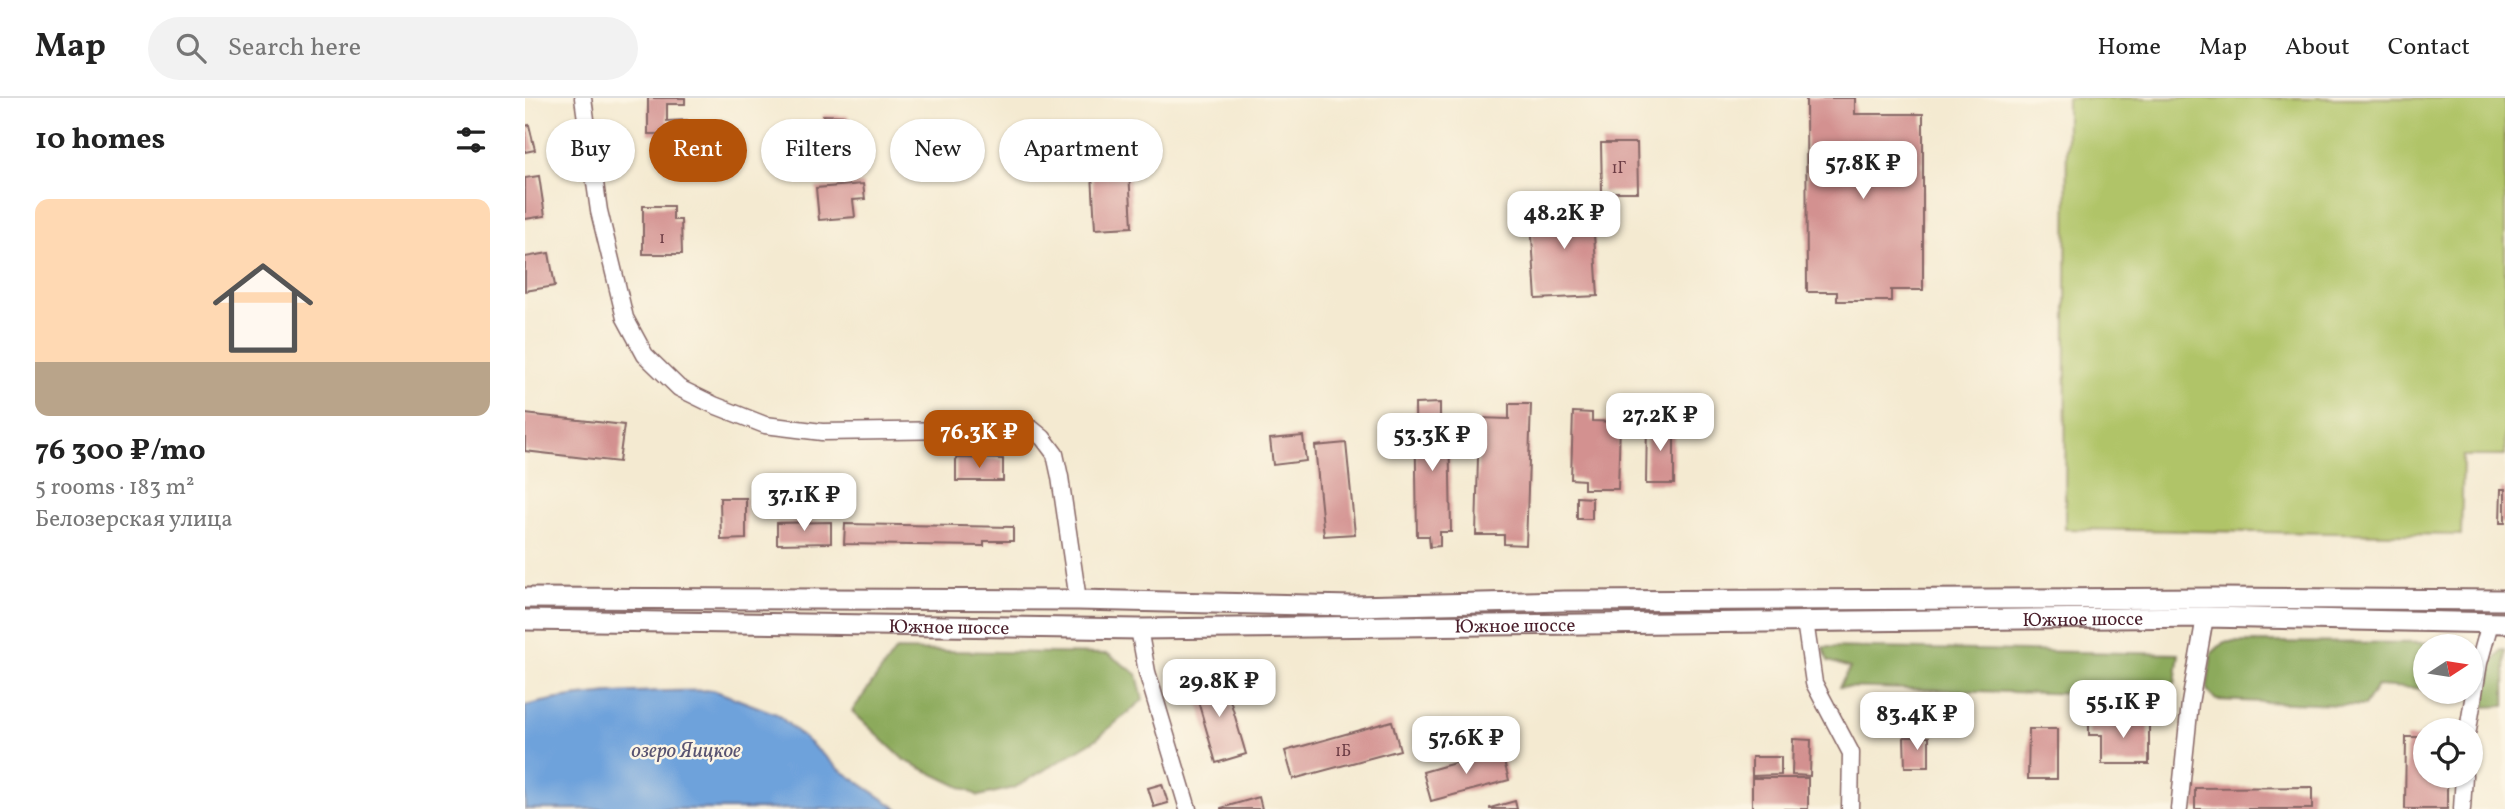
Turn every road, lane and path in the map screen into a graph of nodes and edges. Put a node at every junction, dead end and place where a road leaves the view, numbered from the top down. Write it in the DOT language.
graph roads {
  1 [pos="583,98"];
  2 [pos="525,598"];
  3 [pos="1077,600"];
  4 [pos="2505,600"];
  5 [pos="2205,617"];
  6 [pos="525,620"];
  7 [pos="1805,621"];
  8 [pos="2497,623"];
  9 [pos="1139,629"];
  10 [pos="2470,718"];
  11 [pos="2463,788"];
  12 [pos="1188,809"];
  13 [pos="1850,809"];
  14 [pos="2179,809"];
  15 [pos="2462,809"];
  1 -- 3 [label="street"];
  2 -- 3 [label="main road, Южное шоссе"];
  3 -- 4 [label="main road, Южное шоссе"];
  5 -- 7 [label="main road, Южное шоссе"];
  5 -- 8 [label="main road, Южное шоссе"];
  5 -- 14 [label="street"];
  6 -- 9 [label="main road, Южное шоссе"];
  7 -- 9 [label="main road, Южное шоссе"];
  7 -- 13 [label="street"];
  8 -- 10 [label="street"];
  9 -- 12 [label="street"];
  11 -- 15 [label="street"];
}
